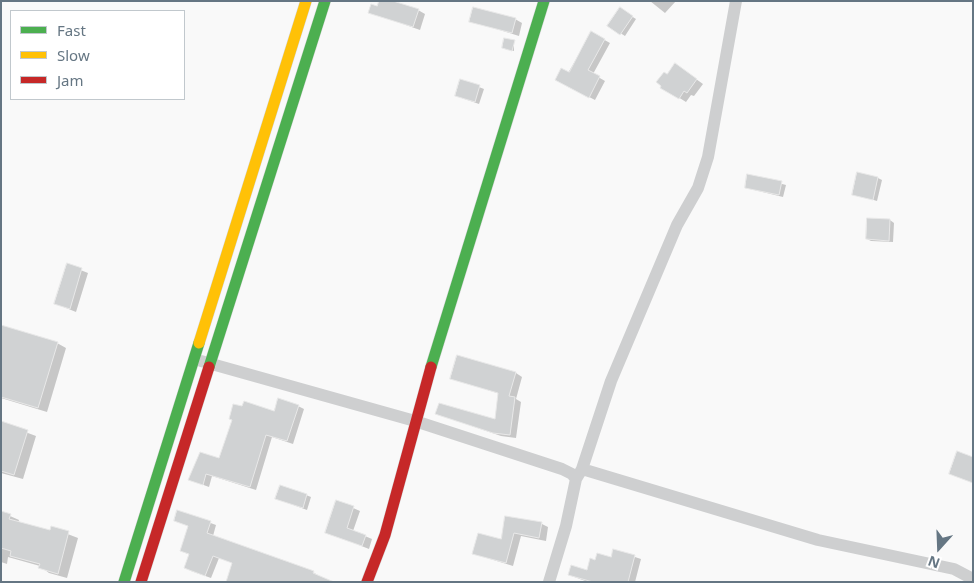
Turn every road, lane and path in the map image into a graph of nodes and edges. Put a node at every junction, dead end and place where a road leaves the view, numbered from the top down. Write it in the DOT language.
graph roads {
  1 [pos="306,1"];
  2 [pos="325,1"];
  3 [pos="544,1"];
  4 [pos="736,1"];
  5 [pos="193,359"];
  6 [pos="210,364"];
  7 [pos="415,420"];
  8 [pos="579,474"];
  9 [pos="973,579"];
  10 [pos="124,582"];
  11 [pos="140,582"];
  12 [pos="367,582"];
  13 [pos="549,582"];
  1 -- 5 [label="street"];
  2 -- 6 [label="street"];
  3 -- 7 [label="street"];
  4 -- 8 [label="street"];
  5 -- 6 [label="street"];
  5 -- 10 [label="street"];
  6 -- 7 [label="street"];
  6 -- 11 [label="street"];
  7 -- 8 [label="street"];
  7 -- 12 [label="street"];
  8 -- 9 [label="street"];
  8 -- 13 [label="street"];
}
